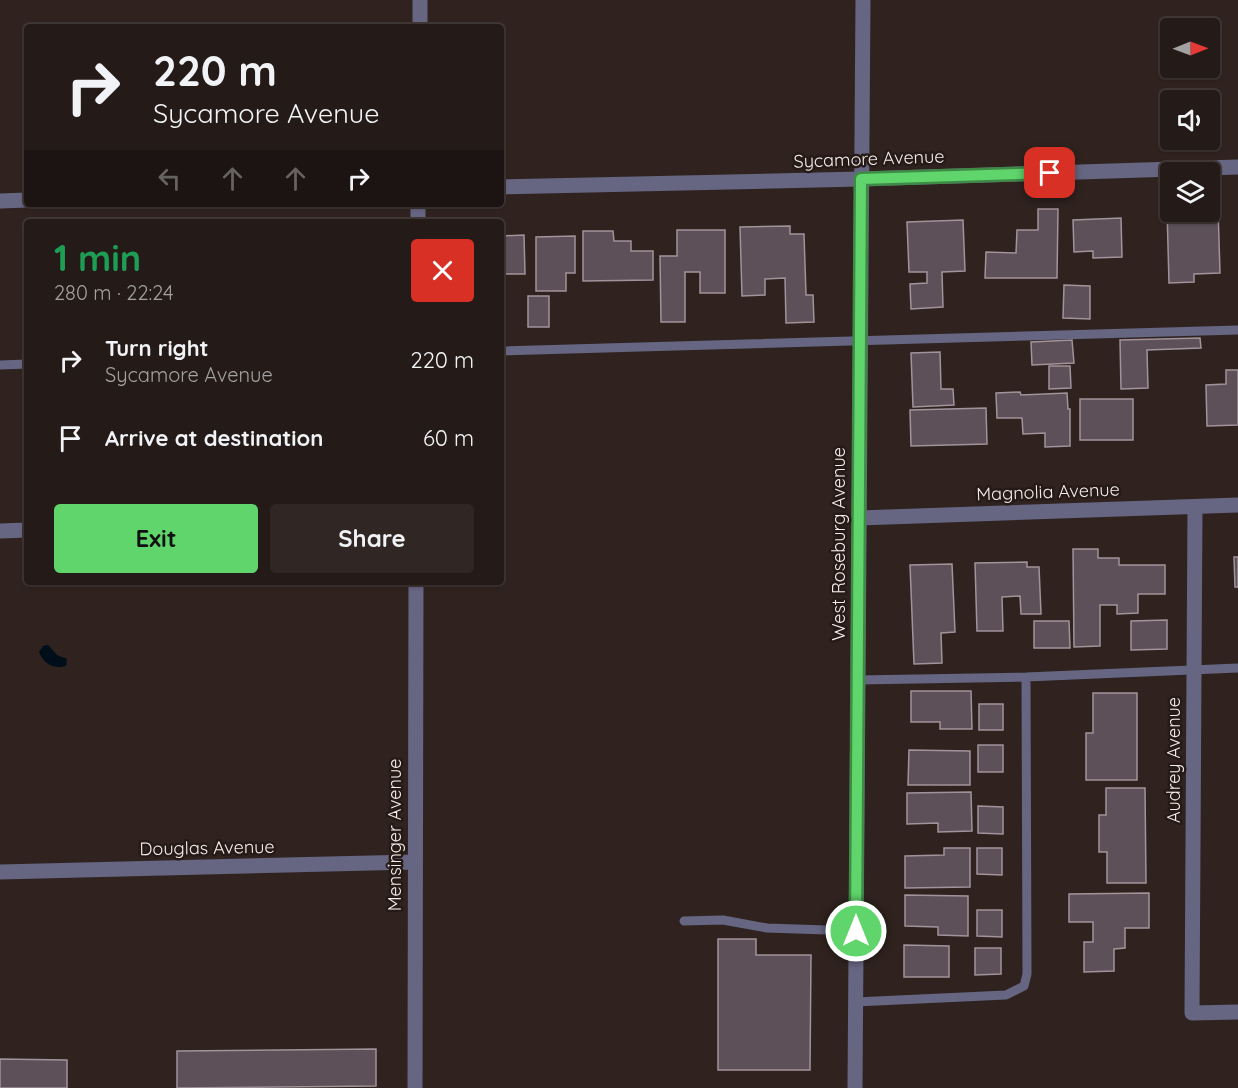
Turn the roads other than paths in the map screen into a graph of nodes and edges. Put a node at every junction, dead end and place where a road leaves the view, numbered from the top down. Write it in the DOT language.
graph roads {
  1 [pos="420,0"];
  2 [pos="863,0"];
  3 [pos="420,24"];
  4 [pos="1238,167"];
  5 [pos="861,179"];
  6 [pos="504,187"];
  7 [pos="24,200"];
  8 [pos="0,201"];
  9 [pos="1238,330"];
  10 [pos="860,341"];
  11 [pos="504,351"];
  12 [pos="24,364"];
  13 [pos="0,365"];
  14 [pos="1238,505"];
  15 [pos="1195,507"];
  16 [pos="859,518"];
  17 [pos="24,530"];
  18 [pos="0,531"];
  19 [pos="416,585"];
  20 [pos="1238,668"];
  21 [pos="1194,669"];
  22 [pos="1026,677"];
  23 [pos="858,680"];
  24 [pos="414,862"];
  25 [pos="0,872"];
  26 [pos="684,921"];
  27 [pos="856,931"];
  28 [pos="855,1002"];
  29 [pos="1238,1012"];
  30 [pos="415,1088"];
  31 [pos="855,1088"];
  1 -- 3 [label="street"];
  2 -- 5 [label="street, West Roseburg Avenue"];
  4 -- 5 [label="street, Sycamore Avenue"];
  5 -- 6 [label="street, Sycamore Avenue"];
  5 -- 10 [label="street, West Roseburg Avenue"];
  7 -- 8 [label="street"];
  9 -- 10 [label="lane"];
  10 -- 11 [label="lane"];
  10 -- 16 [label="street, West Roseburg Avenue"];
  12 -- 13 [label="lane"];
  14 -- 15 [label="street, Magnolia Avenue"];
  15 -- 16 [label="street, Magnolia Avenue"];
  15 -- 21 [label="street, Audrey Avenue"];
  16 -- 23 [label="street, West Roseburg Avenue"];
  17 -- 18 [label="street"];
  19 -- 24 [label="street, Mensinger Avenue"];
  20 -- 21 [label="lane"];
  21 -- 22 [label="lane"];
  21 -- 29 [label="street, Audrey Avenue"];
  22 -- 23 [label="lane"];
  22 -- 28 [label="lane"];
  23 -- 27 [label="street, West Roseburg Avenue"];
  24 -- 25 [label="street, Douglas Avenue"];
  24 -- 30 [label="street, Mensinger Avenue"];
  26 -- 27 [label="lane"];
  27 -- 28 [label="street, West Roseburg Avenue"];
  28 -- 31 [label="street, West Roseburg Avenue"];
}
